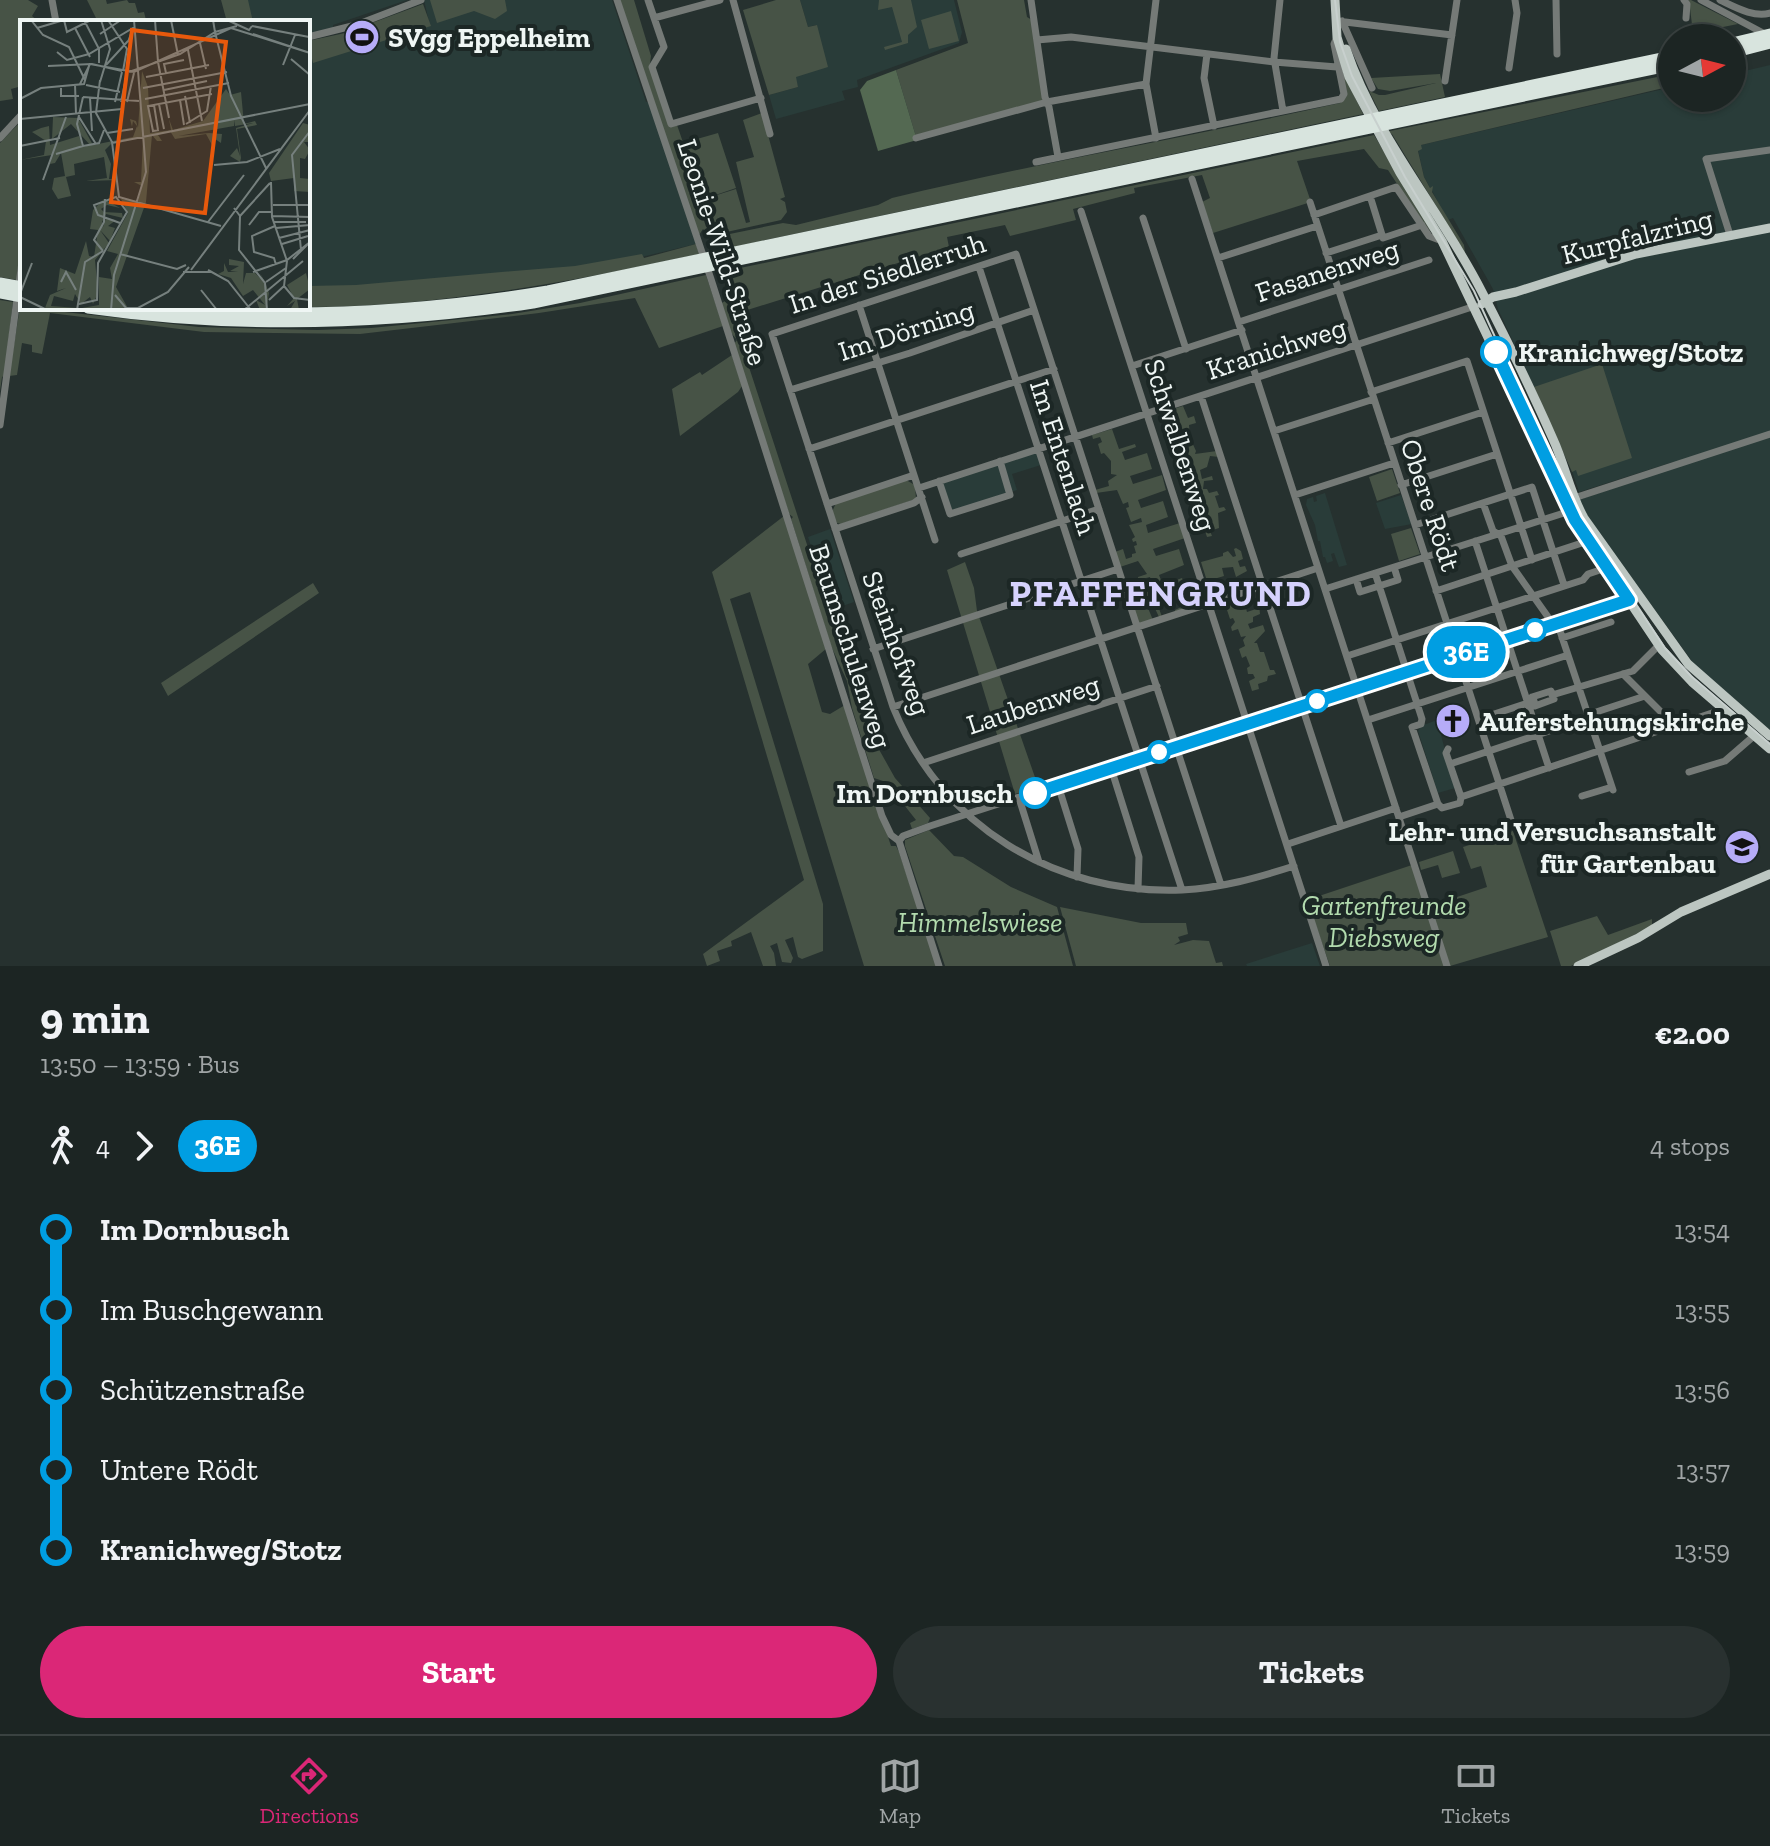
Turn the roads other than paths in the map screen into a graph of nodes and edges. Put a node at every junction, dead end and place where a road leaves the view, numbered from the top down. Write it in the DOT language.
graph roads {
  1 [pos="52,0"];
  2 [pos="421,0"];
  3 [pos="617,0"];
  4 [pos="648,0"];
  5 [pos="720,0"];
  6 [pos="733,0"];
  7 [pos="1031,0"];
  8 [pos="1156,0"];
  9 [pos="1278,0"];
  10 [pos="1335,0"];
  11 [pos="1457,0"];
  12 [pos="1515,0"];
  13 [pos="1556,0"];
  14 [pos="1684,0"];
  15 [pos="1701,0"];
  16 [pos="1720,0"];
  17 [pos="1770,13"];
  18 [pos="654,18"];
  19 [pos="1686,18"];
  20 [pos="56,20"];
  21 [pos="1340,21"];
  22 [pos="1452,35"];
  23 [pos="310,36"];
  24 [pos="1770,36"];
  25 [pos="1337,37"];
  26 [pos="1037,40"];
  27 [pos="1746,40"];
  28 [pos="1770,43"];
  29 [pos="1151,48"];
  30 [pos="1746,49"];
  31 [pos="1207,54"];
  32 [pos="1557,54"];
  33 [pos="1658,59"];
  34 [pos="1274,62"];
  35 [pos="1337,67"];
  36 [pos="1509,68"];
  37 [pos="1658,68"];
  38 [pos="1445,81"];
  39 [pos="1146,84"];
  40 [pos="1372,88"];
  41 [pos="761,98"];
  42 [pos="1047,102"];
  43 [pos="1369,108"];
  44 [pos="1283,111"];
  45 [pos="20,116"];
  46 [pos="1214,126"];
  47 [pos="770,134"];
  48 [pos="0,138"];
  49 [pos="916,138"];
  50 [pos="1156,138"];
  51 [pos="1384,138"];
  52 [pos="1770,150"];
  53 [pos="1058,157"];
  54 [pos="1036,162"];
  55 [pos="1192,179"];
  56 [pos="1370,196"];
  57 [pos="1310,202"];
  58 [pos="1081,211"];
  59 [pos="1314,215"];
  60 [pos="1143,218"];
  61 [pos="1422,225"];
  62 [pos="1317,226"];
  63 [pos="1770,228"];
  64 [pos="1730,235"];
  65 [pos="1384,236"];
  66 [pos="1442,241"];
  67 [pos="1326,253"];
  68 [pos="1218,258"];
  69 [pos="1429,260"];
  70 [pos="979,267"];
  71 [pos="20,279"];
  72 [pos="0,283"];
  73 [pos="20,287"];
  74 [pos="1338,290"];
  75 [pos="0,293"];
  76 [pos="20,297"];
  77 [pos="1487,302"];
  78 [pos="859,305"];
  79 [pos="1475,306"];
  80 [pos="108,310"];
  81 [pos="211,310"];
  82 [pos="1034,310"];
  83 [pos="997,324"];
  84 [pos="1240,326"];
  85 [pos="772,334"];
  86 [pos="1356,345"];
  87 [pos="1186,349"];
  88 [pos="877,363"];
  89 [pos="1132,366"];
  90 [pos="1054,369"];
  91 [pos="1257,378"];
  92 [pos="1016,381"];
  93 [pos="790,390"];
  94 [pos="1201,396"];
  95 [pos="1372,396"];
  96 [pos="1483,412"];
  97 [pos="1147,413"];
  98 [pos="897,420"];
  99 [pos="0,425"];
  100 [pos="1274,431"];
  101 [pos="1770,434"];
  102 [pos="1075,437"];
  103 [pos="1388,443"];
  104 [pos="809,449"];
  105 [pos="1038,449"];
  106 [pos="1497,454"];
  107 [pos="1000,461"];
  108 [pos="1394,463"];
  109 [pos="914,475"];
  110 [pos="939,481"];
  111 [pos="1401,485"];
  112 [pos="919,488"];
  113 [pos="1510,494"];
  114 [pos="1295,495"];
  115 [pos="922,497"];
  116 [pos="1574,498"];
  117 [pos="1483,503"];
  118 [pos="827,504"];
  119 [pos="1099,509"];
  120 [pos="1564,513"];
  121 [pos="787,518"];
  122 [pos="1542,519"];
  123 [pos="1062,521"];
  124 [pos="1415,525"];
  125 [pos="1522,527"];
  126 [pos="835,529"];
  127 [pos="1498,534"];
  128 [pos="935,540"];
  129 [pos="1475,541"];
  130 [pos="1588,541"];
  131 [pos="1553,553"];
  132 [pos="961,554"];
  133 [pos="1425,557"];
  134 [pos="1532,560"];
  135 [pos="1512,566"];
  136 [pos="1394,567"];
  137 [pos="1318,568"];
  138 [pos="1606,568"];
  139 [pos="1118,569"];
  140 [pos="1375,573"];
  141 [pos="1486,575"];
  142 [pos="1356,579"];
  143 [pos="1081,581"];
  144 [pos="1564,585"];
  145 [pos="1263,586"];
  146 [pos="1379,586"];
  147 [pos="1325,589"];
  148 [pos="1436,591"];
  149 [pos="1640,595"];
  150 [pos="1533,596"];
  151 [pos="1629,600"];
  152 [pos="1209,604"];
  153 [pos="1497,607"];
  154 [pos="1611,622"];
  155 [pos="1555,623"];
  156 [pos="1447,624"];
  157 [pos="1137,627"];
  158 [pos="1562,638"];
  159 [pos="1100,639"];
  160 [pos="1507,639"];
  161 [pos="1397,640"];
  162 [pos="1659,645"];
  163 [pos="873,649"];
  164 [pos="1457,655"];
  165 [pos="1568,655"];
  166 [pos="1347,656"];
  167 [pos="1407,671"];
  168 [pos="1518,673"];
  169 [pos="1623,674"];
  170 [pos="1157,686"];
  171 [pos="1358,687"];
  172 [pos="1578,687"];
  173 [pos="1468,689"];
  174 [pos="1645,696"];
  175 [pos="1119,698"];
  176 [pos="1531,702"];
  177 [pos="1418,703"];
  178 [pos="1302,705"];
  179 [pos="893,707"];
  180 [pos="1724,709"];
  181 [pos="1588,716"];
  182 [pos="1479,719"];
  183 [pos="1368,720"];
  184 [pos="1248,723"];
  185 [pos="1748,723"];
  186 [pos="1675,726"];
  187 [pos="1538,734"];
  188 [pos="1755,735"];
  189 [pos="1769,736"];
  190 [pos="1176,746"];
  191 [pos="1448,749"];
  192 [pos="1770,749"];
  193 [pos="1489,751"];
  194 [pos="1599,751"];
  195 [pos="1139,759"];
  196 [pos="923,763"];
  197 [pos="1450,764"];
  198 [pos="1111,768"];
  199 [pos="1549,768"];
  200 [pos="1689,772"];
  201 [pos="1500,784"];
  202 [pos="1058,785"];
  203 [pos="1582,796"];
  204 [pos="1461,797"];
  205 [pos="1019,798"];
  206 [pos="1438,804"];
  207 [pos="1398,813"];
  208 [pos="966,816"];
  209 [pos="1511,820"];
  210 [pos="1341,826"];
  211 [pos="899,841"];
  212 [pos="1288,844"];
  213 [pos="1039,862"];
  214 [pos="1294,866"];
  215 [pos="1770,874"];
  216 [pos="1077,877"];
  217 [pos="1221,885"];
  218 [pos="1138,889"];
  219 [pos="1182,890"];
  220 [pos="939,966"];
  221 [pos="1326,966"];
  222 [pos="1447,966"];
  223 [pos="1578,966"];
  1 -- 20 [label="street"];
  2 -- 23 [label="street"];
  3 -- 121 [label="street, Leonie-Wild-Straße"];
  4 -- 18 [label="street"];
  5 -- 18 [label="street"];
  6 -- 41 [label="street"];
  7 -- 26 [label="street"];
  8 -- 29 [label="street"];
  9 -- 34 [label="street"];
  10 -- 21 [label="main road"];
  11 -- 22 [label="street"];
  12 -- 36 [label="street"];
  13 -- 32 [label="street"];
  14 -- 19 [label="street"];
  15 -- 24 [label="street"];
  16 -- 17 [label="street"];
  18 -- 41 [label="street"];
  21 -- 22 [label="street"];
  21 -- 25 [label="main road"];
  21 -- 40 [label="street"];
  21 -- 43 [label="main road"];
  22 -- 38 [label="street"];
  24 -- 27 [label="highway"];
  25 -- 35 [label="street"];
  25 -- 43 [label="main road"];
  26 -- 29 [label="street"];
  26 -- 42 [label="street"];
  28 -- 30 [label="highway"];
  29 -- 31 [label="street"];
  29 -- 39 [label="street"];
  31 -- 34 [label="street"];
  31 -- 46 [label="street"];
  33 -- 81 [label="highway"];
  34 -- 35 [label="street"];
  34 -- 44 [label="street"];
  35 -- 44 [label="street"];
  37 -- 80 [label="highway"];
  39 -- 42 [label="street"];
  39 -- 50 [label="street"];
  41 -- 47 [label="street"];
  42 -- 49 [label="street"];
  42 -- 53 [label="street"];
  43 -- 51 [label="main road"];
  44 -- 46 [label="street"];
  45 -- 48 [label="street"];
  46 -- 50 [label="street"];
  50 -- 53 [label="street"];
  51 -- 66 [label="main road"];
  51 -- 77 [label="main road"];
  52 -- 64 [label="street"];
  53 -- 54 [label="street"];
  55 -- 68 [label="street"];
  56 -- 59 [label="street"];
  56 -- 61 [label="street"];
  56 -- 65 [label="street"];
  57 -- 59 [label="street, Obere Rödt"];
  58 -- 89 [label="street, Schwalbenweg"];
  59 -- 62 [label="street, Obere Rödt"];
  60 -- 87 [label="street"];
  61 -- 65 [label="street"];
  61 -- 66 [label="street"];
  62 -- 67 [label="street, Obere Rödt"];
  62 -- 68 [label="street"];
  63 -- 64 [label="main road, Kurpfalzring"];
  64 -- 77 [label="main road, Kurpfalzring"];
  65 -- 67 [label="street"];
  66 -- 79 [label="main road"];
  67 -- 74 [label="street, Obere Rödt"];
  68 -- 84 [label="street"];
  69 -- 74 [label="street, Fasanenweg"];
  70 -- 78 [label="street, In der Siedlerruh"];
  70 -- 82 [label="street, In der Siedlerruh"];
  70 -- 83 [label="street, Im Entenlach"];
  71 -- 99 [label="street"];
  72 -- 73 [label="highway"];
  74 -- 84 [label="street, Fasanenweg"];
  74 -- 86 [label="street, Obere Rödt"];
  75 -- 76 [label="highway"];
  77 -- 79 [label="main road, Kurpfalzring"];
  77 -- 116 [label="main road"];
  78 -- 85 [label="street, In der Siedlerruh"];
  78 -- 88 [label="street"];
  79 -- 86 [label="street, Kranichweg"];
  79 -- 130 [label="main road"];
  82 -- 83 [label="street, Im Dörning"];
  82 -- 90 [label="street"];
  83 -- 88 [label="street, Im Dörning"];
  83 -- 92 [label="street, Im Entenlach"];
  84 -- 87 [label="street, Fasanenweg"];
  84 -- 91 [label="street"];
  85 -- 93 [label="street, Steinhofweg"];
  86 -- 91 [label="street, Kranichweg"];
  86 -- 95 [label="street, Obere Rödt"];
  87 -- 89 [label="street, Fasanenweg"];
  88 -- 93 [label="street, Im Dörning"];
  88 -- 98 [label="street"];
  89 -- 97 [label="street, Schwalbenweg"];
  90 -- 92 [label="street"];
  90 -- 102 [label="street"];
  91 -- 94 [label="street, Kranichweg"];
  91 -- 100 [label="street"];
  92 -- 98 [label="street"];
  92 -- 105 [label="street, Im Entenlach"];
  93 -- 104 [label="street, Steinhofweg"];
  94 -- 97 [label="street, Kranichweg"];
  94 -- 145 [label="street"];
  95 -- 96 [label="street"];
  95 -- 100 [label="street"];
  95 -- 103 [label="street, Obere Rödt"];
  96 -- 103 [label="street"];
  96 -- 106 [label="street"];
  97 -- 102 [label="street, Kranichweg"];
  97 -- 152 [label="street, Schwalbenweg"];
  98 -- 104 [label="street"];
  98 -- 109 [label="street"];
  100 -- 114 [label="street"];
  101 -- 116 [label="street"];
  102 -- 105 [label="street, Kranichweg"];
  102 -- 119 [label="street"];
  103 -- 108 [label="street, Obere Rödt"];
  104 -- 118 [label="street, Steinhofweg"];
  105 -- 107 [label="street, Kranichweg"];
  105 -- 123 [label="street, Im Entenlach"];
  106 -- 111 [label="street"];
  106 -- 113 [label="street"];
  107 -- 110 [label="street, Kranichweg"];
  107 -- 110 [label="street"];
  108 -- 111 [label="street, Obere Rödt"];
  108 -- 114 [label="street"];
  109 -- 112 [label="street"];
  109 -- 118 [label="street"];
  110 -- 112 [label="street, Kranichweg"];
  111 -- 124 [label="street, Obere Rödt"];
  112 -- 115 [label="street"];
  113 -- 117 [label="street"];
  113 -- 122 [label="street"];
  113 -- 125 [label="street"];
  114 -- 137 [label="street"];
  115 -- 126 [label="street"];
  115 -- 128 [label="street"];
  116 -- 149 [label="main road"];
  117 -- 124 [label="street"];
  117 -- 127 [label="street"];
  118 -- 126 [label="street, Steinhofweg"];
  119 -- 123 [label="street"];
  119 -- 139 [label="street"];
  120 -- 122 [label="street"];
  121 -- 211 [label="street, Baumschulenweg"];
  122 -- 125 [label="street"];
  122 -- 131 [label="street"];
  123 -- 132 [label="street"];
  123 -- 143 [label="street, Im Entenlach"];
  124 -- 133 [label="street, Obere Rödt"];
  125 -- 127 [label="street"];
  125 -- 134 [label="street"];
  126 -- 163 [label="street, Steinhofweg"];
  127 -- 129 [label="street"];
  127 -- 135 [label="street"];
  129 -- 133 [label="street"];
  129 -- 141 [label="street"];
  130 -- 131 [label="street"];
  130 -- 138 [label="main road"];
  131 -- 134 [label="street"];
  131 -- 144 [label="street"];
  133 -- 136 [label="street"];
  133 -- 148 [label="street, Obere Rödt"];
  134 -- 135 [label="street"];
  135 -- 141 [label="street"];
  135 -- 150 [label="street"];
  136 -- 140 [label="street"];
  136 -- 146 [label="street"];
  137 -- 145 [label="street"];
  137 -- 147 [label="street"];
  138 -- 144 [label="street"];
  138 -- 151 [label="main road"];
  139 -- 143 [label="street"];
  139 -- 157 [label="street"];
  140 -- 142 [label="street"];
  140 -- 146 [label="street"];
  141 -- 148 [label="street"];
  141 -- 153 [label="street"];
  142 -- 146 [label="street"];
  142 -- 147 [label="street"];
  143 -- 159 [label="street, Im Entenlach"];
  143 -- 163 [label="street"];
  144 -- 150 [label="street"];
  145 -- 152 [label="street"];
  145 -- 178 [label="street"];
  146 -- 161 [label="street"];
  147 -- 166 [label="street"];
  148 -- 156 [label="street, Obere Rödt"];
  149 -- 151 [label="street"];
  149 -- 185 [label="main road"];
  150 -- 153 [label="street"];
  150 -- 155 [label="street"];
  151 -- 155 [label="street"];
  151 -- 162 [label="main road"];
  152 -- 157 [label="street"];
  152 -- 184 [label="street, Schwalbenweg"];
  153 -- 156 [label="street"];
  153 -- 160 [label="street"];
  154 -- 158 [label="street"];
  155 -- 158 [label="street"];
  155 -- 160 [label="street"];
  156 -- 161 [label="street"];
  156 -- 164 [label="street, Obere Rödt"];
  157 -- 159 [label="street"];
  157 -- 170 [label="street"];
  158 -- 165 [label="street"];
  159 -- 175 [label="street, Im Entenlach"];
  159 -- 179 [label="street"];
  160 -- 164 [label="street"];
  160 -- 168 [label="street"];
  161 -- 166 [label="street"];
  161 -- 167 [label="street"];
  162 -- 169 [label="street"];
  162 -- 180 [label="main road"];
  163 -- 179 [label="street, Steinhofweg"];
  164 -- 167 [label="street"];
  164 -- 173 [label="street, Obere Rödt"];
  165 -- 168 [label="street"];
  165 -- 172 [label="street"];
  166 -- 171 [label="street"];
  167 -- 171 [label="street"];
  167 -- 177 [label="street"];
  168 -- 173 [label="street"];
  168 -- 176 [label="street"];
  169 -- 172 [label="street"];
  169 -- 174 [label="street"];
  170 -- 175 [label="street, Laubenweg"];
  170 -- 190 [label="street"];
  171 -- 178 [label="street"];
  171 -- 183 [label="street"];
  172 -- 176 [label="street"];
  172 -- 181 [label="street"];
  173 -- 177 [label="street"];
  173 -- 182 [label="street, Obere Rödt"];
  174 -- 181 [label="street"];
  174 -- 186 [label="street"];
  175 -- 195 [label="street, Im Entenlach"];
  175 -- 196 [label="street, Laubenweg"];
  176 -- 182 [label="street"];
  176 -- 187 [label="street"];
  177 -- 183 [label="street"];
  177 -- 206 [label="street"];
  178 -- 184 [label="street"];
  178 -- 210 [label="street"];
  179 -- 196 [label="street, Steinhofweg"];
  180 -- 185 [label="main road"];
  180 -- 186 [label="street"];
  181 -- 187 [label="street"];
  181 -- 194 [label="street"];
  182 -- 193 [label="street, Obere Rödt"];
  183 -- 207 [label="street"];
  184 -- 190 [label="street"];
  184 -- 212 [label="street, Schwalbenweg"];
  185 -- 188 [label="main road"];
  185 -- 189 [label="main road"];
  186 -- 194 [label="street"];
  187 -- 193 [label="street"];
  187 -- 199 [label="street"];
  188 -- 189 [label="main road"];
  188 -- 192 [label="main road"];
  188 -- 200 [label="street"];
  190 -- 195 [label="street"];
  190 -- 217 [label="street"];
  191 -- 197 [label="street"];
  193 -- 197 [label="street"];
  193 -- 201 [label="street, Obere Rödt"];
  194 -- 199 [label="street"];
  194 -- 203 [label="street"];
  195 -- 198 [label="street"];
  195 -- 219 [label="street, Im Entenlach"];
  196 -- 208 [label="street, Steinhofweg"];
  197 -- 204 [label="street"];
  198 -- 202 [label="street"];
  198 -- 218 [label="street"];
  199 -- 201 [label="street"];
  201 -- 204 [label="street"];
  201 -- 209 [label="street, Obere Rödt"];
  202 -- 205 [label="street"];
  202 -- 216 [label="street"];
  204 -- 206 [label="street"];
  205 -- 208 [label="street"];
  205 -- 213 [label="street"];
  206 -- 207 [label="street"];
  207 -- 210 [label="street"];
  207 -- 222 [label="street"];
  208 -- 211 [label="street"];
  208 -- 213 [label="street, Steinhofweg"];
  210 -- 212 [label="street"];
  211 -- 220 [label="street, Baumschulenweg"];
  212 -- 214 [label="street, Schwalbenweg"];
  213 -- 216 [label="street, Steinhofweg"];
  214 -- 217 [label="street, Steinhofweg"];
  214 -- 221 [label="street, Schwalbenweg"];
  215 -- 223 [label="main road"];
  216 -- 218 [label="street, Steinhofweg"];
  217 -- 219 [label="street, Steinhofweg"];
  218 -- 219 [label="street, Steinhofweg"];
}
